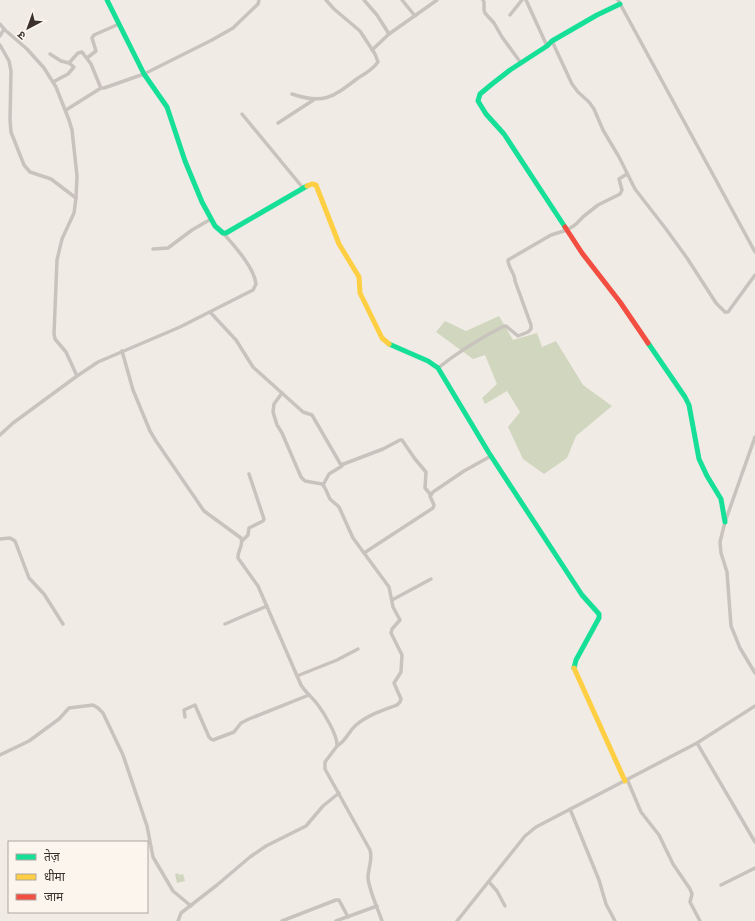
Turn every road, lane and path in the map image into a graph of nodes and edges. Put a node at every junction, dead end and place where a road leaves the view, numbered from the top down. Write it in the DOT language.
graph roads {
  1 [pos="107,0"];
  2 [pos="259,0"];
  3 [pos="326,0"];
  4 [pos="364,0"];
  5 [pos="402,0"];
  6 [pos="437,0"];
  7 [pos="483,0"];
  8 [pos="522,0"];
  9 [pos="526,0"];
  10 [pos="619,2"];
  11 [pos="510,15"];
  12 [pos="415,16"];
  13 [pos="0,24"];
  14 [pos="119,24"];
  15 [pos="4,29"];
  16 [pos="389,34"];
  17 [pos="0,36"];
  18 [pos="552,41"];
  19 [pos="0,45"];
  20 [pos="547,46"];
  21 [pos="372,50"];
  22 [pos="50,54"];
  23 [pos="87,58"];
  24 [pos="69,63"];
  25 [pos="521,63"];
  26 [pos="144,74"];
  27 [pos="53,82"];
  28 [pos="101,88"];
  29 [pos="292,94"];
  30 [pos="315,99"];
  31 [pos="66,110"];
  32 [pos="242,114"];
  33 [pos="278,123"];
  34 [pos="627,174"];
  35 [pos="303,188"];
  36 [pos="76,198"];
  37 [pos="211,219"];
  38 [pos="567,230"];
  39 [pos="224,234"];
  40 [pos="153,249"];
  41 [pos="755,252"];
  42 [pos="755,274"];
  43 [pos="210,312"];
  44 [pos="122,351"];
  45 [pos="438,368"];
  46 [pos="77,376"];
  47 [pos="282,393"];
  48 [pos="0,434"];
  49 [pos="755,437"];
  50 [pos="491,456"];
  51 [pos="342,466"];
  52 [pos="249,474"];
  53 [pos="324,486"];
  54 [pos="430,495"];
  55 [pos="724,522"];
  56 [pos="0,539"];
  57 [pos="242,541"];
  58 [pos="364,553"];
  59 [pos="431,580"];
  60 [pos="392,600"];
  61 [pos="267,606"];
  62 [pos="63,624"];
  63 [pos="225,624"];
  64 [pos="358,649"];
  65 [pos="755,673"];
  66 [pos="297,676"];
  67 [pos="309,695"];
  68 [pos="755,706"];
  69 [pos="185,717"];
  70 [pos="697,743"];
  71 [pos="337,746"];
  72 [pos="0,755"];
  73 [pos="626,780"];
  74 [pos="339,793"];
  75 [pos="570,809"];
  76 [pos="755,842"];
  77 [pos="755,868"];
  78 [pos="489,882"];
  79 [pos="721,885"];
  80 [pos="191,906"];
  81 [pos="377,906"];
  82 [pos="505,906"];
  83 [pos="348,916"];
  84 [pos="178,921"];
  85 [pos="282,921"];
  86 [pos="336,921"];
  87 [pos="382,921"];
  88 [pos="457,921"];
  89 [pos="615,921"];
  90 [pos="700,921"];
  1 -- 14 [label="street"];
  2 -- 26 [label="street"];
  3 -- 21 [label="street"];
  4 -- 16 [label="street"];
  5 -- 12 [label="street"];
  6 -- 12 [label="street"];
  7 -- 25 [label="street"];
  8 -- 11 [label="street"];
  9 -- 20 [label="street"];
  10 -- 18 [label="street"];
  10 -- 41 [label="street"];
  12 -- 16 [label="street"];
  13 -- 15 [label="street"];
  14 -- 23 [label="street"];
  14 -- 26 [label="street"];
  15 -- 17 [label="street"];
  15 -- 27 [label="street"];
  16 -- 21 [label="street"];
  18 -- 20 [label="street"];
  18 -- 34 [label="street"];
  19 -- 36 [label="street"];
  20 -- 25 [label="street"];
  21 -- 30 [label="street"];
  22 -- 24 [label="street"];
  23 -- 24 [label="street"];
  23 -- 28 [label="street"];
  24 -- 27 [label="street"];
  25 -- 38 [label="street"];
  26 -- 28 [label="street"];
  26 -- 37 [label="street"];
  27 -- 31 [label="street"];
  28 -- 31 [label="street"];
  29 -- 30 [label="street"];
  30 -- 33 [label="street"];
  31 -- 36 [label="street"];
  32 -- 35 [label="street"];
  34 -- 38 [label="street"];
  34 -- 42 [label="street"];
  35 -- 39 [label="street"];
  35 -- 45 [label="street"];
  36 -- 46 [label="street"];
  37 -- 39 [label="street"];
  37 -- 40 [label="street"];
  38 -- 45 [label="street"];
  38 -- 55 [label="street"];
  39 -- 43 [label="street"];
  43 -- 44 [label="street"];
  43 -- 47 [label="street"];
  44 -- 46 [label="street"];
  44 -- 57 [label="street"];
  45 -- 50 [label="street"];
  46 -- 48 [label="street"];
  47 -- 51 [label="street"];
  47 -- 53 [label="street"];
  49 -- 55 [label="street"];
  50 -- 54 [label="street"];
  50 -- 73 [label="street"];
  51 -- 53 [label="street"];
  51 -- 54 [label="street"];
  52 -- 57 [label="street"];
  53 -- 58 [label="street"];
  54 -- 58 [label="street"];
  55 -- 65 [label="street"];
  56 -- 62 [label="street"];
  57 -- 61 [label="street"];
  58 -- 60 [label="street"];
  59 -- 60 [label="street"];
  60 -- 71 [label="street"];
  61 -- 63 [label="street"];
  61 -- 66 [label="street"];
  64 -- 66 [label="street"];
  66 -- 67 [label="street"];
  67 -- 69 [label="street"];
  67 -- 71 [label="street"];
  68 -- 70 [label="street"];
  70 -- 73 [label="street"];
  70 -- 76 [label="street"];
  71 -- 74 [label="street"];
  72 -- 80 [label="street"];
  73 -- 75 [label="street"];
  73 -- 90 [label="street"];
  74 -- 80 [label="street"];
  74 -- 81 [label="street"];
  75 -- 78 [label="street"];
  75 -- 89 [label="street"];
  77 -- 79 [label="street"];
  78 -- 82 [label="street"];
  78 -- 88 [label="street"];
  80 -- 84 [label="street"];
  81 -- 83 [label="street"];
  81 -- 87 [label="street"];
  83 -- 85 [label="street"];
  83 -- 86 [label="street"];
}
